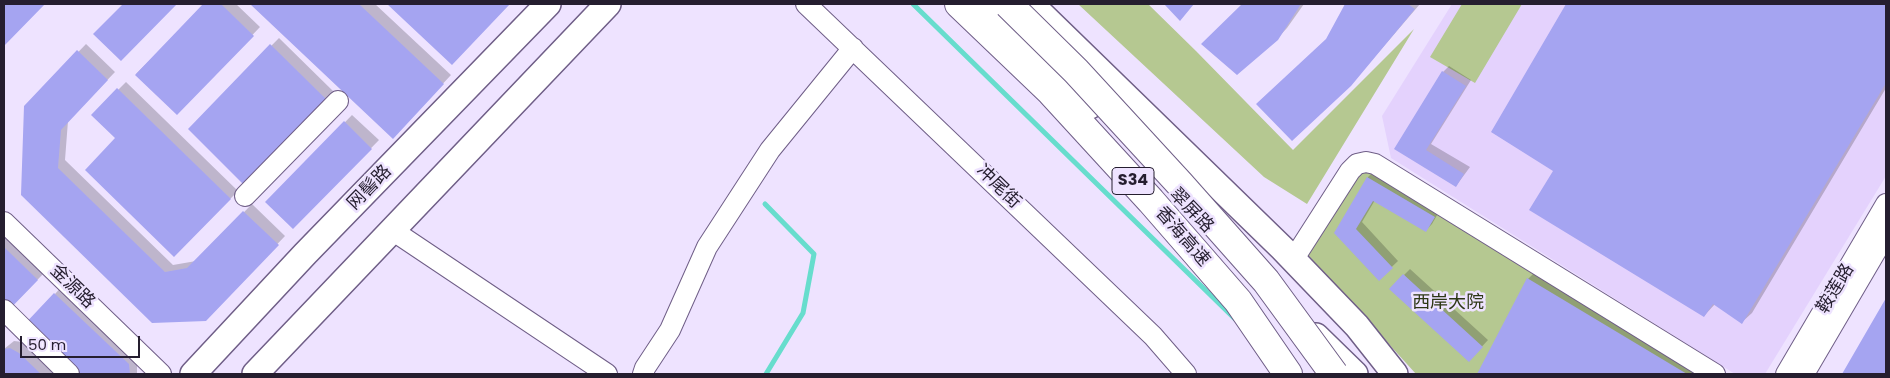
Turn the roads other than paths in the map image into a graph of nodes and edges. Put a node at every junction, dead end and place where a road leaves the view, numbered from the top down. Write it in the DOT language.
graph roads {
  1 [pos="548,4"];
  2 [pos="608,4"];
  3 [pos="806,4"];
  4 [pos="959,4"];
  5 [pos="987,4"];
  6 [pos="1008,4"];
  7 [pos="1031,4"];
  8 [pos="853,48"];
  9 [pos="338,101"];
  10 [pos="245,196"];
  11 [pos="1886,204"];
  12 [pos="4,222"];
  13 [pos="392,230"];
  14 [pos="1886,234"];
  15 [pos="1293,260"];
  16 [pos="4,310"];
  17 [pos="70,374"];
  18 [pos="161,374"];
  19 [pos="193,374"];
  20 [pos="255,374"];
  21 [pos="607,374"];
  22 [pos="643,374"];
  23 [pos="1186,374"];
  24 [pos="1288,374"];
  25 [pos="1334,374"];
  26 [pos="1355,374"];
  27 [pos="1395,374"];
  28 [pos="1715,374"];
  29 [pos="1786,374"];
  30 [pos="1804,374"];
  1 -- 19 [label="main road, 网髻路"];
  2 -- 13 [label="main road"];
  3 -- 8 [label="street, 冲尾街"];
  4 -- 24 [label="highway, 香海高速 / S34"];
  5 -- 26 [label="main road, 翠屏路"];
  6 -- 25 [label="highway, 香海高速 / S34, bridge"];
  7 -- 15 [label="main road, 翠屏路"];
  8 -- 22 [label="street"];
  8 -- 23 [label="street, 冲尾街"];
  9 -- 10 [label="street"];
  11 -- 29 [label="street, 鞍莲路"];
  12 -- 18 [label="street, 金源路"];
  13 -- 20 [label="main road"];
  13 -- 21 [label="street"];
  14 -- 30 [label="street, 鞍莲路"];
  15 -- 27 [label="main road, 翠屏路"];
  15 -- 28 [label="street"];
  16 -- 17 [label="street"];
}
